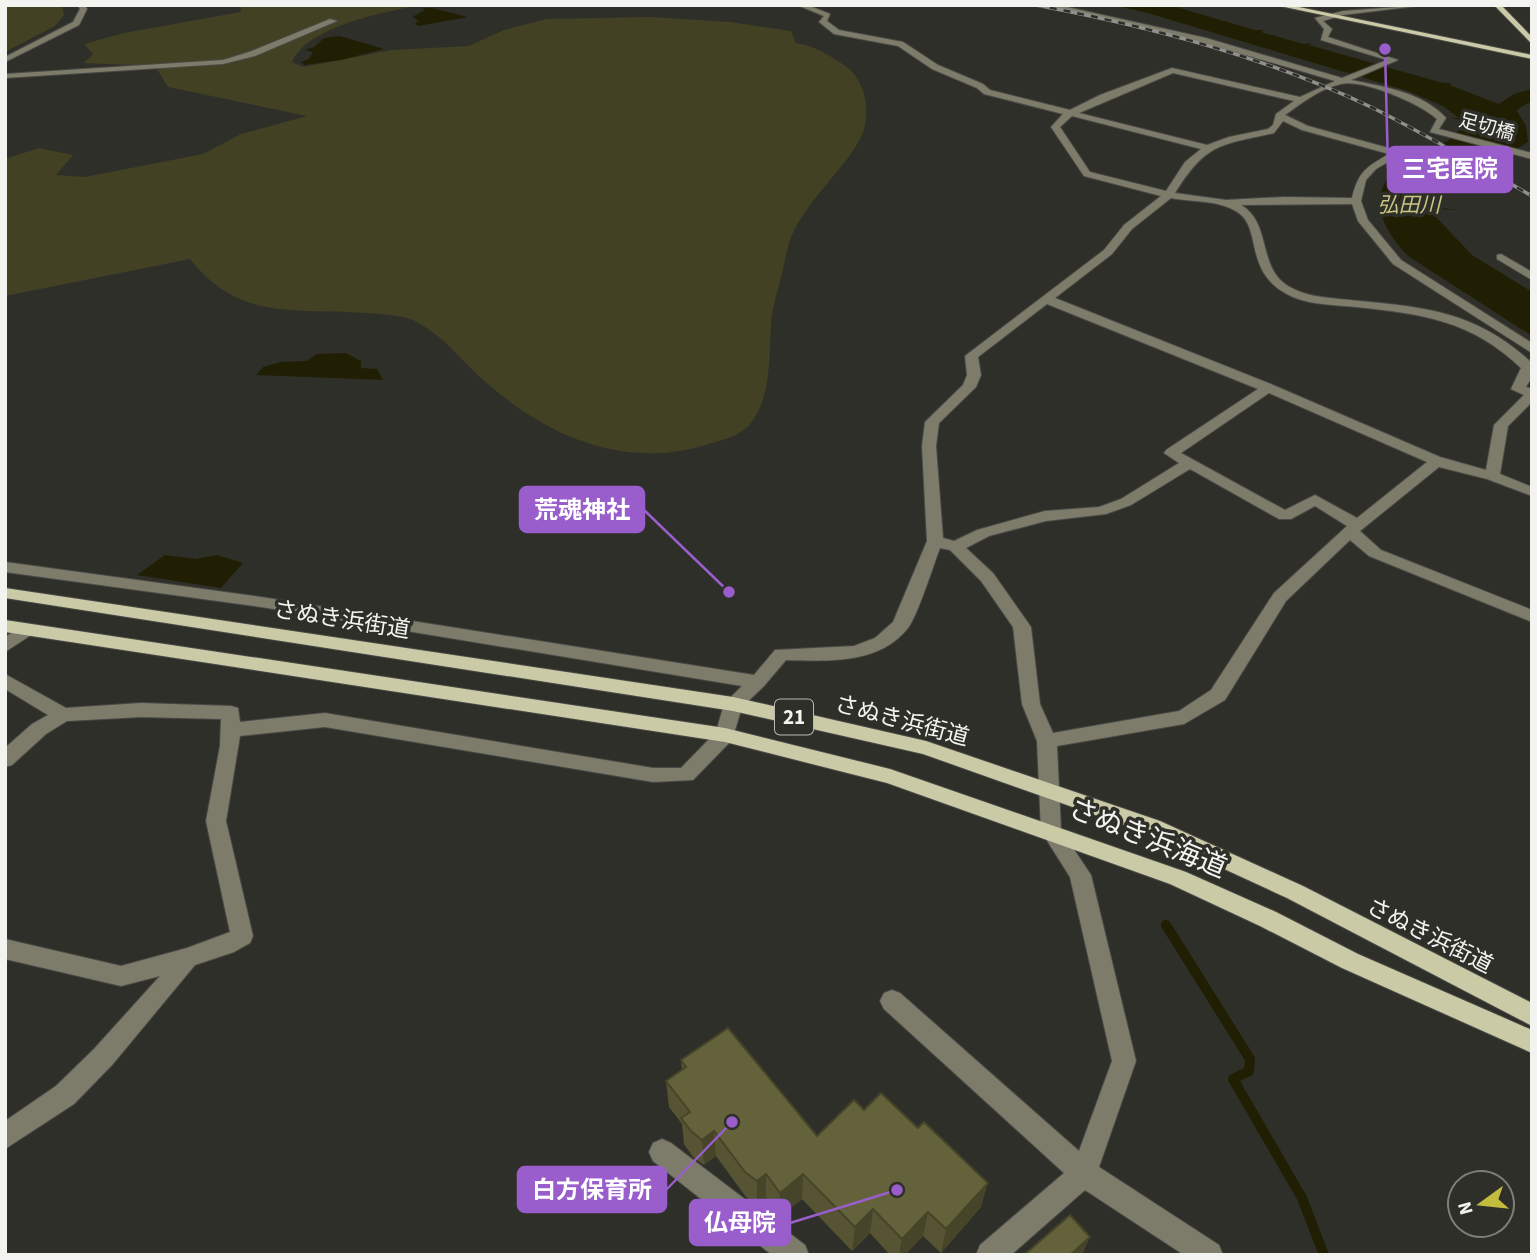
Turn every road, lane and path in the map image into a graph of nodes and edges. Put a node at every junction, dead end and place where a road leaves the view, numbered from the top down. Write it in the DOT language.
graph roads {
  1 [pos="81,5"];
  2 [pos="800,5"];
  3 [pos="1048,5"];
  4 [pos="1278,5"];
  5 [pos="1422,5"];
  6 [pos="1497,5"];
  7 [pos="1333,16"];
  8 [pos="333,21"];
  9 [pos="1532,43"];
  10 [pos="1532,57"];
  11 [pos="5,60"];
  12 [pos="5,76"];
  13 [pos="1349,79"];
  14 [pos="1303,100"];
  15 [pos="1072,112"];
  16 [pos="1279,116"];
  17 [pos="1209,148"];
  18 [pos="1532,156"];
  19 [pos="1169,195"];
  20 [pos="1356,201"];
  21 [pos="1223,204"];
  22 [pos="1501,257"];
  23 [pos="1532,277"];
  24 [pos="1046,299"];
  25 [pos="1532,349"];
  26 [pos="1268,388"];
  27 [pos="1532,394"];
  28 [pos="1190,463"];
  29 [pos="1449,466"];
  30 [pos="1492,476"];
  31 [pos="1532,492"];
  32 [pos="1353,528"];
  33 [pos="934,541"];
  34 [pos="956,547"];
  35 [pos="5,567"];
  36 [pos="5,593"];
  37 [pos="1532,616"];
  38 [pos="5,626"];
  39 [pos="25,631"];
  40 [pos="5,646"];
  41 [pos="5,680"];
  42 [pos="758,682"];
  43 [pos="733,704"];
  44 [pos="63,715"];
  45 [pos="230,730"];
  46 [pos="724,735"];
  47 [pos="1047,741"];
  48 [pos="5,760"];
  49 [pos="1050,789"];
  50 [pos="1051,831"];
  51 [pos="5,949"];
  52 [pos="187,958"];
  53 [pos="892,1001"];
  54 [pos="1532,1015"];
  55 [pos="1532,1042"];
  56 [pos="5,1136"];
  57 [pos="662,1152"];
  58 [pos="1084,1174"];
  59 [pos="794,1255"];
  60 [pos="990,1255"];
  61 [pos="1209,1255"];
  1 -- 11 [label="street"];
  2 -- 15 [label="street"];
  3 -- 13 [label="street"];
  4 -- 7 [label="main road"];
  5 -- 7 [label="street"];
  6 -- 9 [label="main road"];
  7 -- 10 [label="main road"];
  7 -- 13 [label="street"];
  8 -- 12 [label="street"];
  13 -- 14 [label="street"];
  13 -- 18 [label="street, 足切橋"];
  14 -- 15 [label="street"];
  14 -- 16 [label="street"];
  15 -- 17 [label="street"];
  15 -- 19 [label="street"];
  16 -- 17 [label="street"];
  16 -- 20 [label="street"];
  17 -- 19 [label="street"];
  19 -- 21 [label="street"];
  19 -- 24 [label="street"];
  20 -- 21 [label="street"];
  20 -- 25 [label="street"];
  21 -- 27 [label="street"];
  22 -- 23 [label="street"];
  24 -- 26 [label="street"];
  24 -- 33 [label="street"];
  26 -- 28 [label="street"];
  26 -- 29 [label="street"];
  27 -- 30 [label="street"];
  28 -- 32 [label="street"];
  28 -- 34 [label="street"];
  29 -- 30 [label="street"];
  29 -- 32 [label="street"];
  30 -- 31 [label="street"];
  32 -- 37 [label="street"];
  32 -- 47 [label="street"];
  33 -- 34 [label="street"];
  33 -- 42 [label="street"];
  34 -- 47 [label="street"];
  35 -- 42 [label="street"];
  36 -- 43 [label="main road, さぬき浜街道 / 21"];
  38 -- 39 [label="main road, 21"];
  39 -- 40 [label="street"];
  39 -- 46 [label="main road, 21"];
  41 -- 44 [label="street"];
  42 -- 43 [label="street"];
  43 -- 46 [label="street"];
  43 -- 49 [label="main road, さぬき浜街道 / 21"];
  44 -- 45 [label="street"];
  44 -- 48 [label="street"];
  45 -- 46 [label="street"];
  45 -- 52 [label="street"];
  46 -- 50 [label="main road, さぬき浜海道 / 21"];
  47 -- 49 [label="street"];
  49 -- 50 [label="street"];
  49 -- 54 [label="main road, さぬき浜街道 / 21"];
  50 -- 55 [label="main road, さぬき浜海道 / 21"];
  50 -- 58 [label="street"];
  51 -- 52 [label="street"];
  52 -- 56 [label="street"];
  53 -- 58 [label="street"];
  57 -- 59 [label="street"];
  58 -- 60 [label="street"];
  58 -- 61 [label="street"];
}
